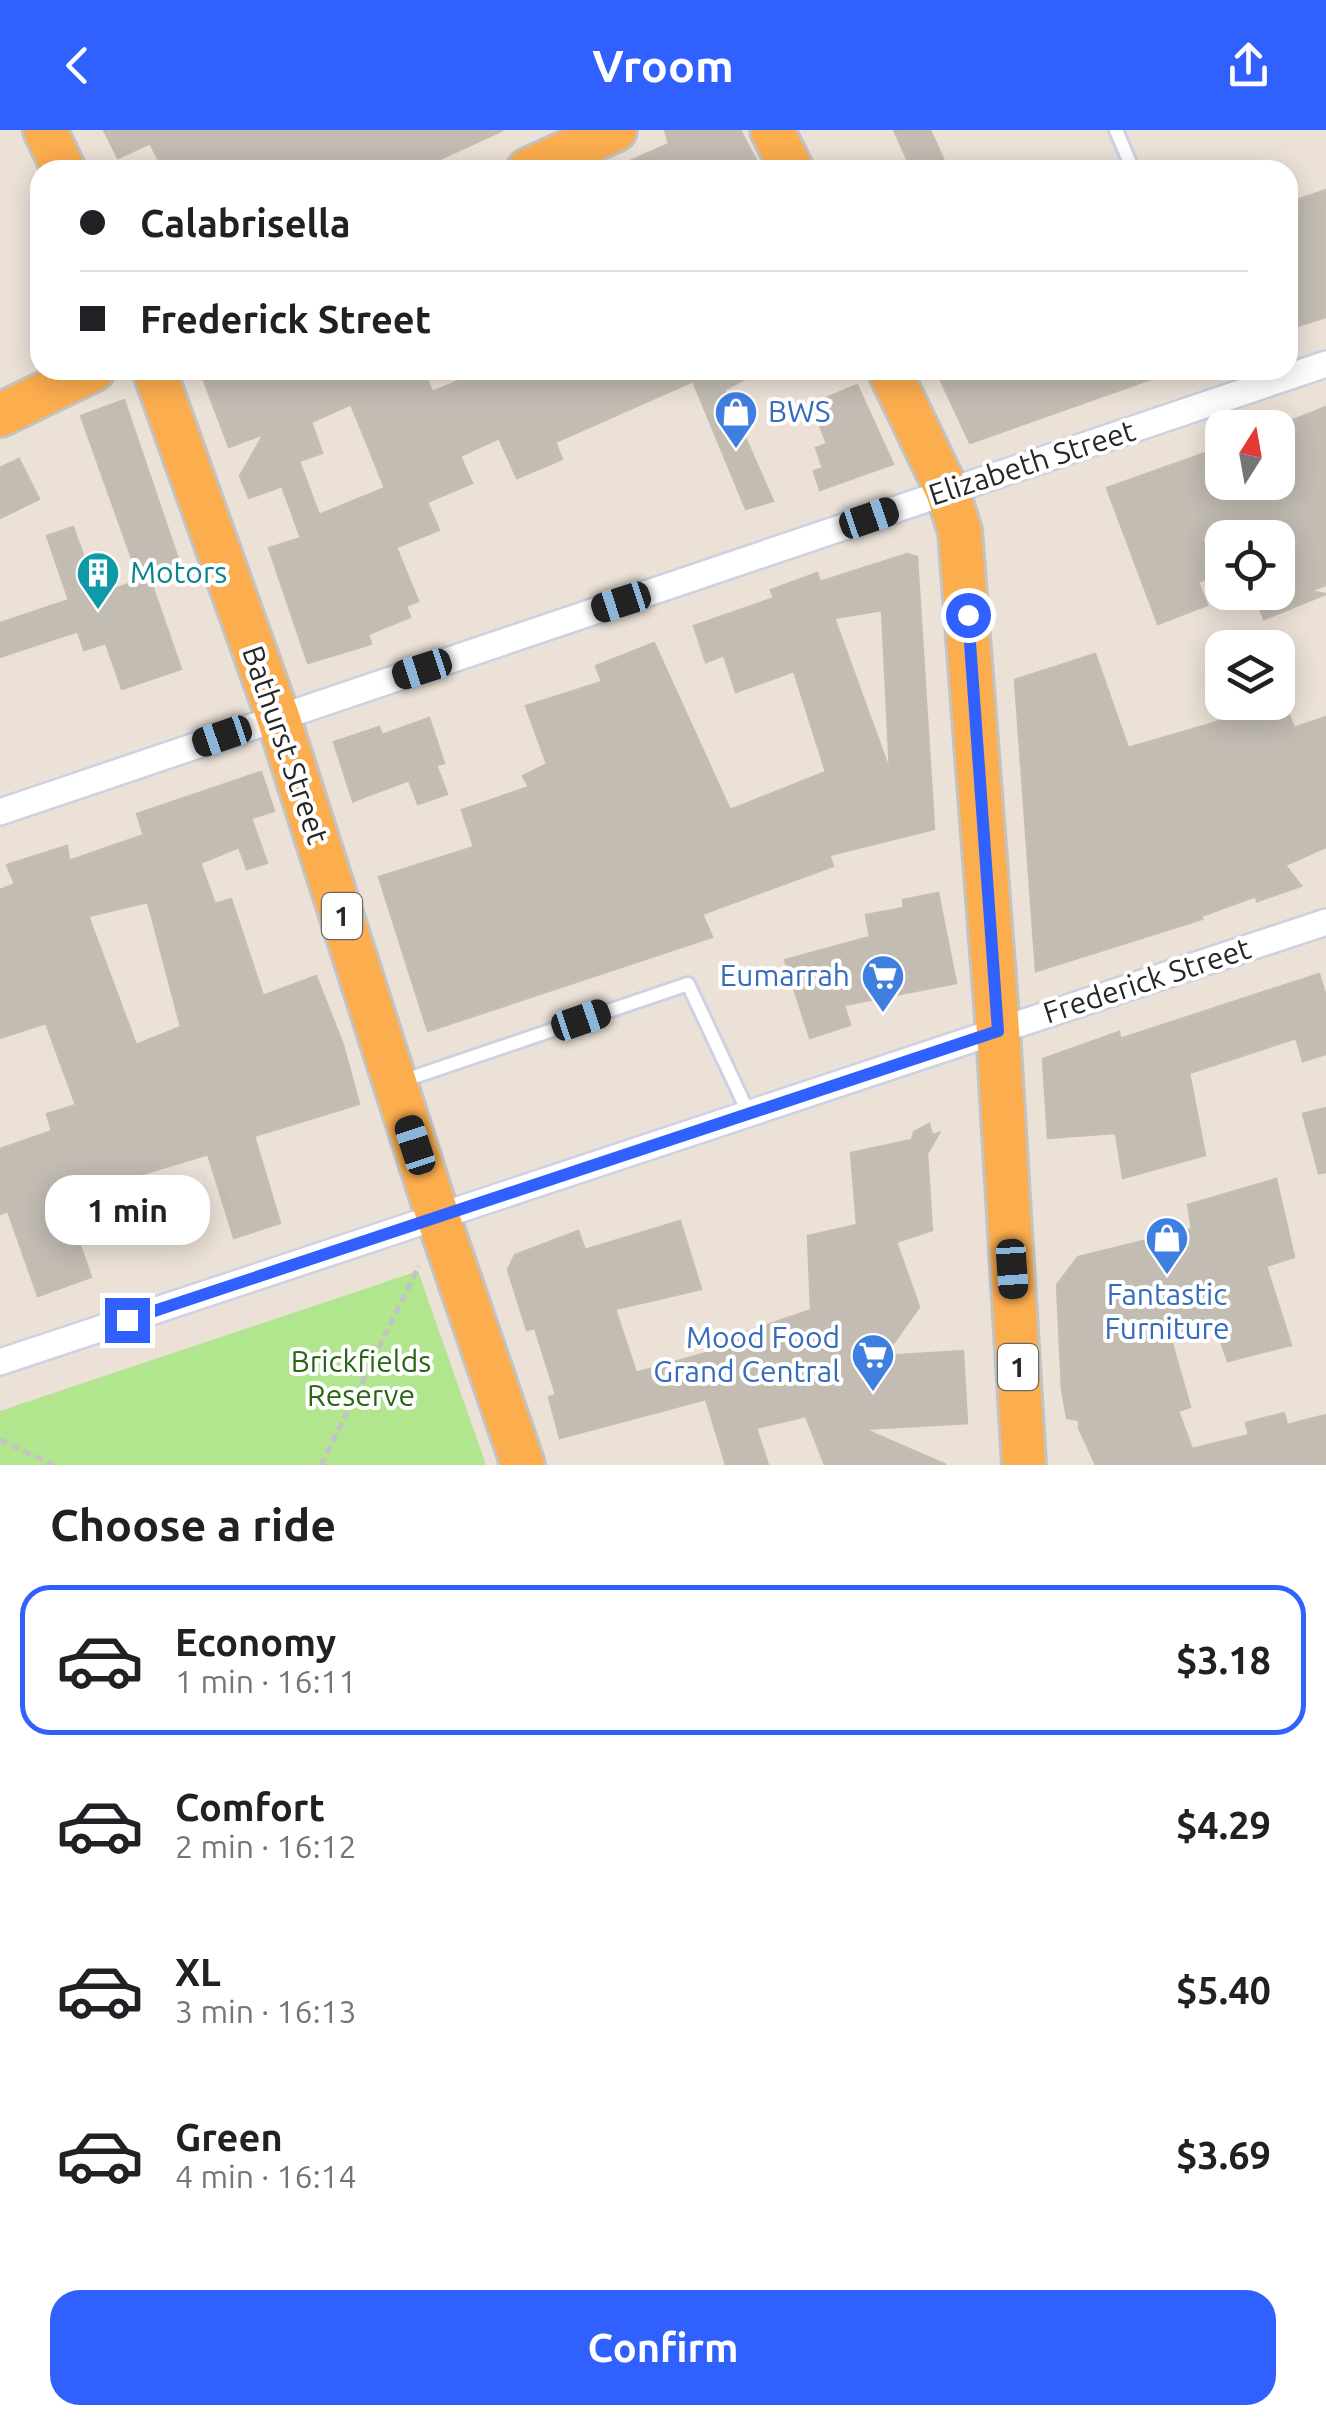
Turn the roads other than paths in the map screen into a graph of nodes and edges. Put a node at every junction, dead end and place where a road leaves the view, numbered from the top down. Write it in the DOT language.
graph roads {
  1 [pos="46,130"];
  2 [pos="614,130"];
  3 [pos="772,130"];
  4 [pos="1116,130"];
  5 [pos="60,160"];
  6 [pos="550,160"];
  7 [pos="787,160"];
  8 [pos="1129,160"];
  9 [pos="1326,364"];
  10 [pos="1298,370"];
  11 [pos="72,380"];
  12 [pos="158,380"];
  13 [pos="893,380"];
  14 [pos="1262,380"];
  15 [pos="0,414"];
  16 [pos="947,491"];
  17 [pos="278,717"];
  18 [pos="0,812"];
  19 [pos="1326,922"];
  20 [pos="998,1031"];
  21 [pos="395,1083"];
  22 [pos="748,1114"];
  23 [pos="438,1216"];
  24 [pos="0,1362"];
  25 [pos="523,1465"];
  26 [pos="1024,1465"];
  1 -- 5 [label="highway"];
  2 -- 6 [label="highway"];
  3 -- 7 [label="highway"];
  4 -- 8 [label="lane"];
  9 -- 10 [label="street, Elizabeth Street"];
  11 -- 15 [label="highway"];
  12 -- 17 [label="highway, Bathurst Street / 1"];
  13 -- 16 [label="highway, 1"];
  14 -- 16 [label="street, Elizabeth Street"];
  16 -- 17 [label="street, Elizabeth Street"];
  16 -- 20 [label="highway, 1"];
  17 -- 18 [label="street, Elizabeth Street"];
  17 -- 21 [label="highway, Bathurst Street / 1"];
  19 -- 20 [label="street, Frederick Street"];
  20 -- 22 [label="street, Frederick Street"];
  20 -- 26 [label="highway, 1"];
  21 -- 22 [label="lane"];
  21 -- 23 [label="highway, Bathurst Street / 1"];
  22 -- 23 [label="street, Frederick Street"];
  23 -- 24 [label="street, Frederick Street"];
  23 -- 25 [label="highway, Bathurst Street / 1"];
}
